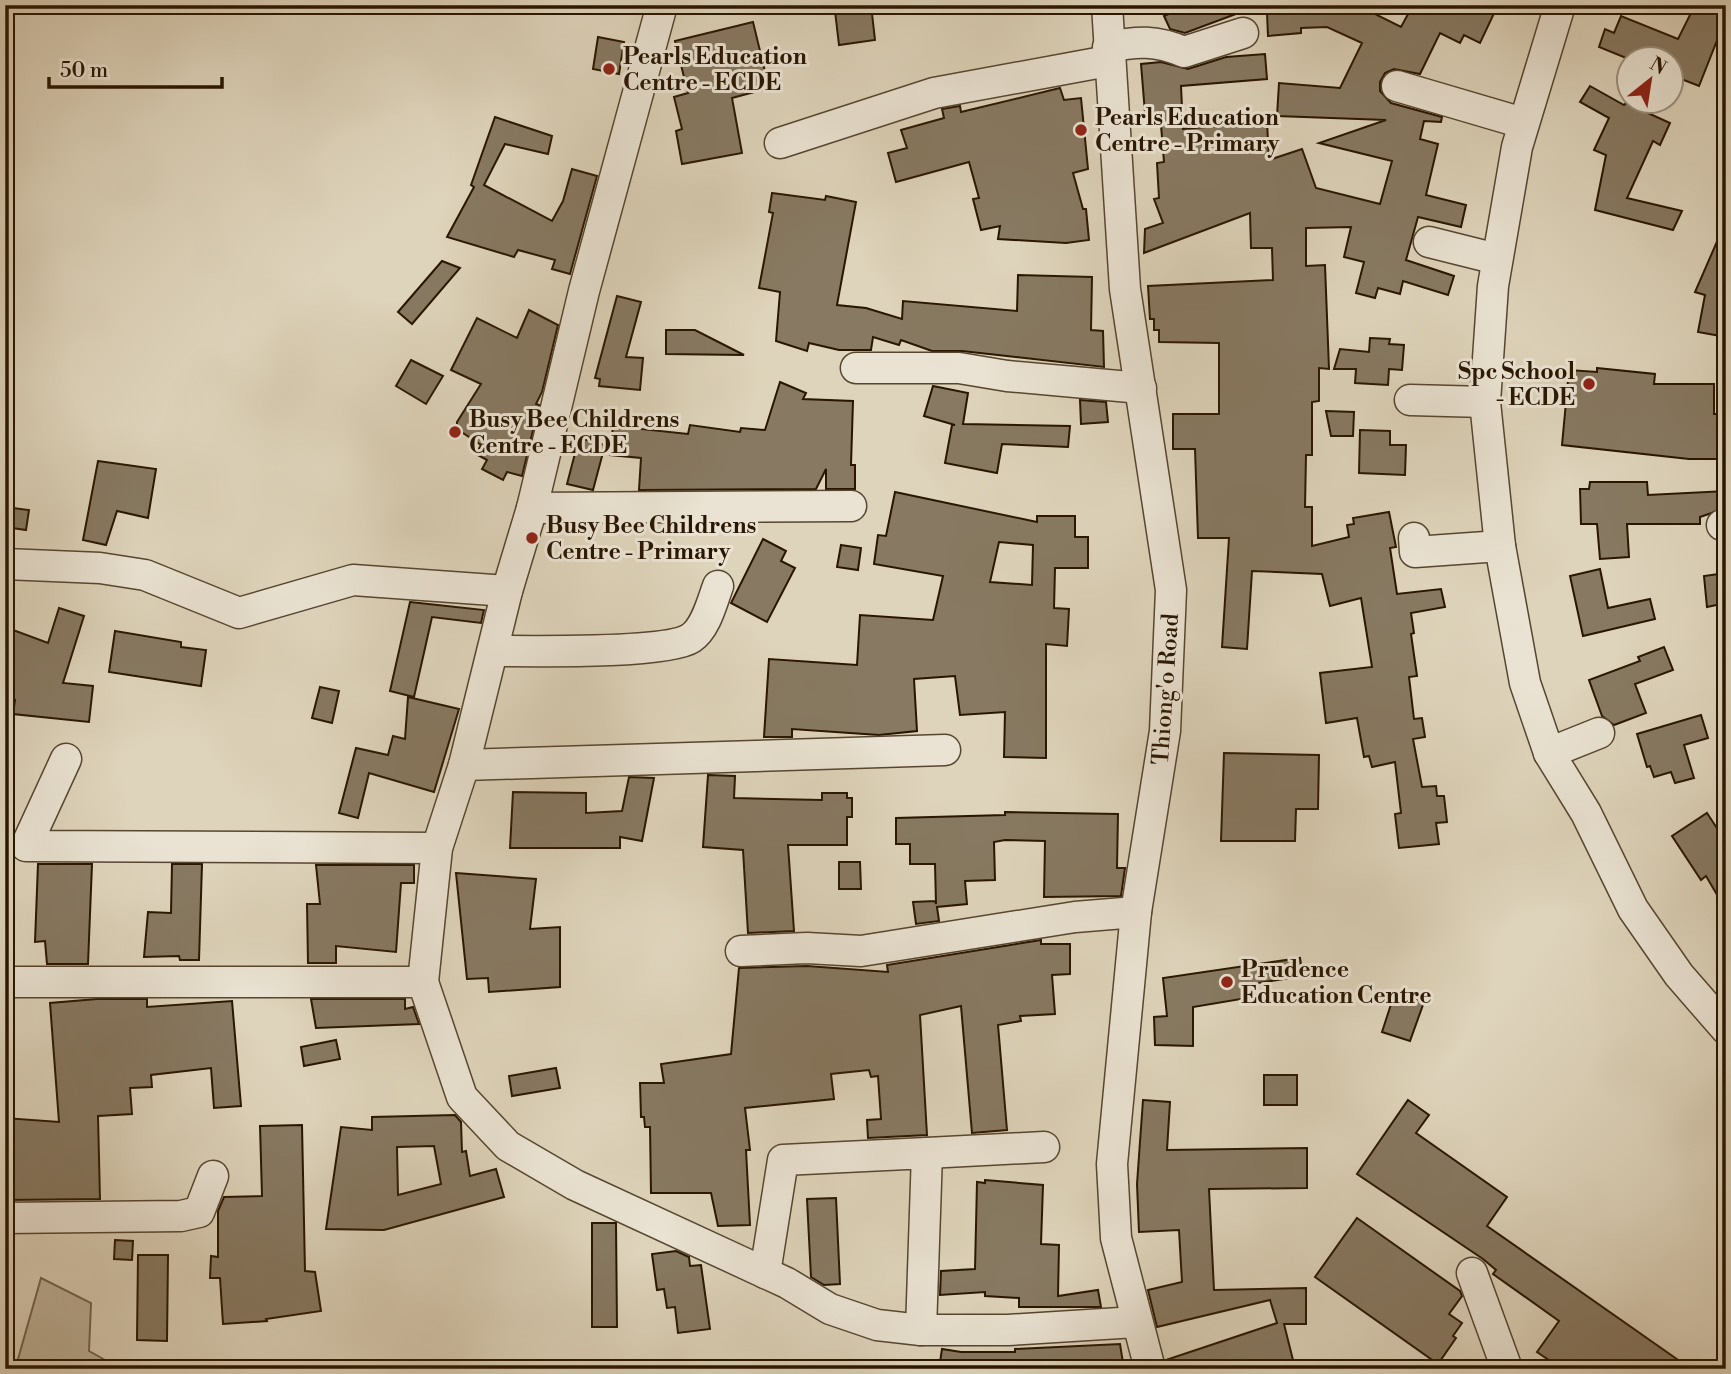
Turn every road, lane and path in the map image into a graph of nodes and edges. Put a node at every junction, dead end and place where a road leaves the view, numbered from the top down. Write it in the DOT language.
graph roads {
  1 [pos="662,5"];
  2 [pos="1107,5"];
  3 [pos="1560,5"];
  4 [pos="1242,33"];
  5 [pos="1108,54"];
  6 [pos="1397,86"];
  7 [pos="1523,123"];
  8 [pos="780,143"];
  9 [pos="1429,242"];
  10 [pos="1497,259"];
  11 [pos="856,369"];
  12 [pos="1141,388"];
  13 [pos="1410,400"];
  14 [pos="1485,402"];
  15 [pos="852,506"];
  16 [pos="532,508"];
  17 [pos="1414,538"];
  18 [pos="1501,552"];
  19 [pos="5,564"];
  20 [pos="1410,572"];
  21 [pos="718,586"];
  22 [pos="507,591"];
  23 [pos="494,651"];
  24 [pos="1599,733"];
  25 [pos="945,750"];
  26 [pos="1549,753"];
  27 [pos="66,759"];
  28 [pos="464,765"];
  29 [pos="438,848"];
  30 [pos="1136,912"];
  31 [pos="741,951"];
  32 [pos="5,982"];
  33 [pos="423,982"];
  34 [pos="1726,1029"];
  35 [pos="1044,1147"];
  36 [pos="927,1153"];
  37 [pos="213,1176"];
  38 [pos="5,1218"];
  39 [pos="765,1273"];
  40 [pos="1472,1273"];
  41 [pos="1136,1322"];
  42 [pos="921,1330"];
  43 [pos="1150,1369"];
  44 [pos="1507,1369"];
  1 -- 16 [label="street"];
  2 -- 5 [label="street, Thiong'o Road"];
  3 -- 7 [label="street"];
  4 -- 5 [label="street"];
  5 -- 8 [label="street"];
  5 -- 12 [label="street, Thiong'o Road"];
  6 -- 7 [label="street"];
  7 -- 10 [label="street"];
  9 -- 10 [label="street"];
  10 -- 14 [label="street"];
  11 -- 12 [label="street"];
  12 -- 30 [label="street, Thiong'o Road"];
  13 -- 14 [label="street"];
  14 -- 18 [label="street"];
  15 -- 16 [label="street"];
  16 -- 22 [label="street"];
  17 -- 18 [label="street"];
  18 -- 20 [label="street"];
  18 -- 26 [label="street"];
  19 -- 22 [label="street"];
  21 -- 23 [label="street"];
  22 -- 23 [label="street"];
  23 -- 28 [label="street"];
  24 -- 26 [label="street"];
  25 -- 28 [label="street"];
  26 -- 34 [label="street"];
  27 -- 29 [label="street"];
  28 -- 29 [label="street"];
  29 -- 33 [label="street"];
  30 -- 31 [label="street"];
  30 -- 41 [label="street, Thiong'o Road"];
  32 -- 33 [label="street"];
  33 -- 39 [label="street"];
  35 -- 36 [label="street"];
  36 -- 39 [label="street"];
  36 -- 42 [label="street"];
  37 -- 38 [label="street"];
  39 -- 42 [label="street"];
  40 -- 44 [label="street"];
  41 -- 42 [label="street"];
  41 -- 43 [label="street, Thiong'o Road"];
}
